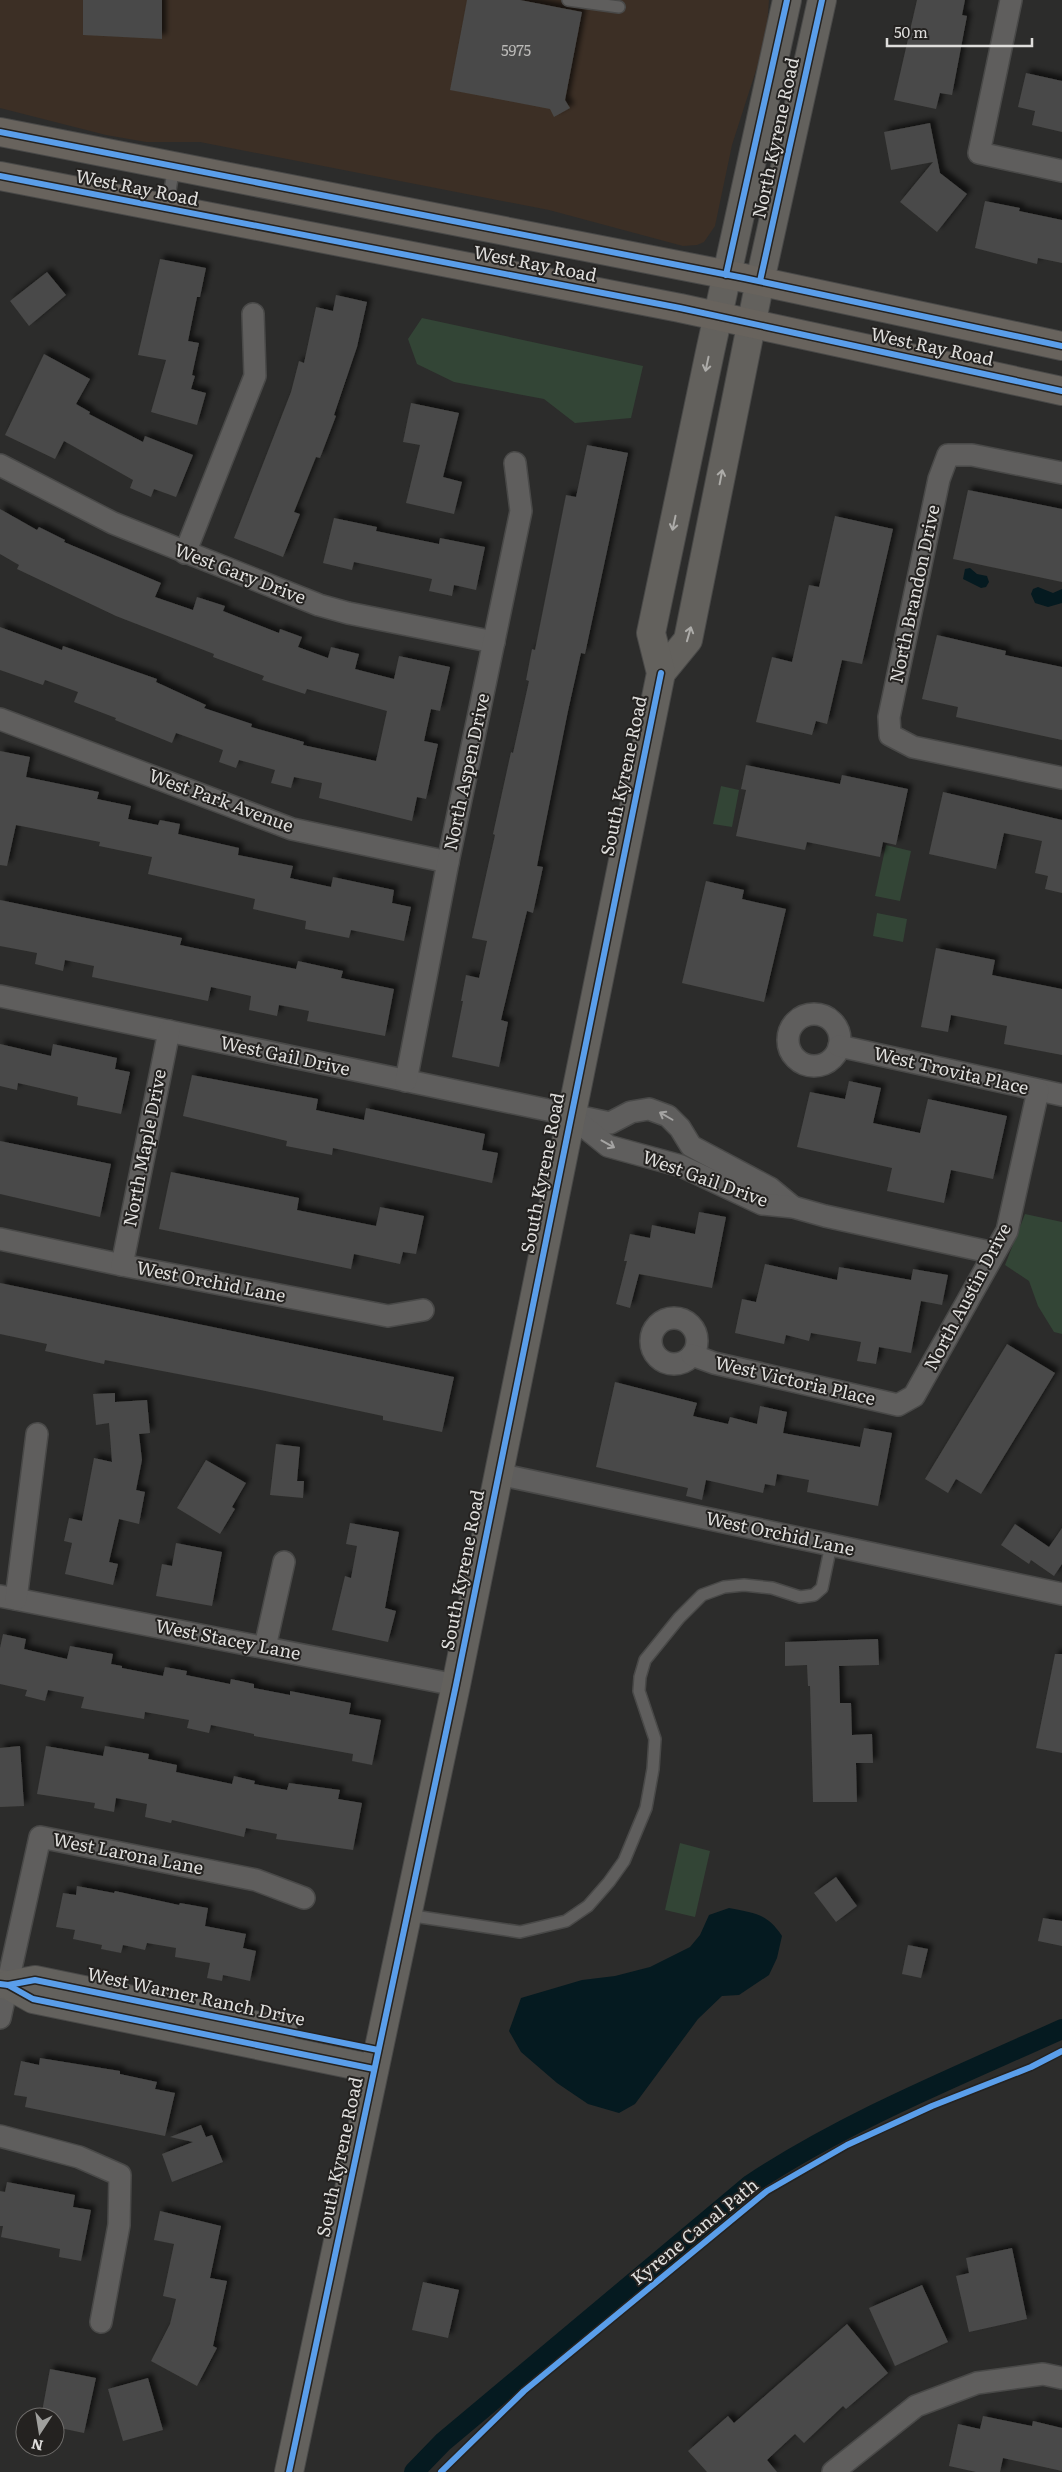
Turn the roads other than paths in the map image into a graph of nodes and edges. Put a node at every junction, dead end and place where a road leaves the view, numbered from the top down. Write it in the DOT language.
graph roads {
  1 [pos="568,0"];
  2 [pos="787,0"];
  3 [pos="822,0"];
  4 [pos="1011,0"];
  5 [pos="619,7"];
  6 [pos="0,132"];
  7 [pos="174,166"];
  8 [pos="1062,171"];
  9 [pos="0,176"];
  10 [pos="167,209"];
  11 [pos="726,275"];
  12 [pos="760,281"];
  13 [pos="253,314"];
  14 [pos="717,316"];
  15 [pos="752,324"];
  16 [pos="1062,346"];
  17 [pos="1062,391"];
  18 [pos="515,463"];
  19 [pos="0,465"];
  20 [pos="1062,473"];
  21 [pos="186,554"];
  22 [pos="494,642"];
  23 [pos="661,672"];
  24 [pos="0,718"];
  25 [pos="1062,778"];
  26 [pos="448,862"];
  27 [pos="0,996"];
  28 [pos="169,1031"];
  29 [pos="839,1046"];
  30 [pos="406,1081"];
  31 [pos="1038,1091"];
  32 [pos="1062,1095"];
  33 [pos="570,1115"];
  34 [pos="691,1146"];
  35 [pos="681,1166"];
  36 [pos="793,1207"];
  37 [pos="0,1239"];
  38 [pos="994,1253"];
  39 [pos="122,1265"];
  40 [pos="423,1310"];
  41 [pos="692,1355"];
  42 [pos="898,1405"];
  43 [pos="37,1434"];
  44 [pos="498,1474"];
  45 [pos="831,1545"];
  46 [pos="284,1562"];
  47 [pos="1062,1594"];
  48 [pos="8,1598"];
  49 [pos="266,1647"];
  50 [pos="456,1686"];
  51 [pos="304,1898"];
  52 [pos="407,1915"];
  53 [pos="4,1985"];
  54 [pos="0,2018"];
  55 [pos="376,2059"];
  56 [pos="0,2136"];
  57 [pos="101,2322"];
  58 [pos="1062,2378"];
  59 [pos="289,2472"];
  60 [pos="833,2472"];
  1 -- 5 [label="lane"];
  2 -- 11 [label="main road, North Kyrene Road"];
  3 -- 12 [label="main road, North Kyrene Road"];
  4 -- 8 [label="street"];
  6 -- 7 [label="main road, West Ray Road"];
  7 -- 10 [label="lane"];
  7 -- 11 [label="main road, West Ray Road"];
  9 -- 10 [label="main road, West Ray Road"];
  10 -- 14 [label="main road, West Ray Road"];
  11 -- 12 [label="main road, West Ray Road"];
  11 -- 14 [label="main road, South Kyrene Road"];
  12 -- 15 [label="main road, North Kyrene Road"];
  12 -- 16 [label="main road, West Ray Road"];
  13 -- 21 [label="street"];
  14 -- 15 [label="main road, West Ray Road"];
  14 -- 23 [label="main road, South Kyrene Road, one-way"];
  15 -- 17 [label="main road, West Ray Road"];
  23 -- 15 [label="main road, South Kyrene Road, one-way"];
  18 -- 22 [label="street, North Aspen Drive"];
  19 -- 21 [label="street, West Gary Drive"];
  20 -- 25 [label="street, North Brandon Drive"];
  21 -- 22 [label="street, West Gary Drive"];
  22 -- 26 [label="street, North Aspen Drive"];
  23 -- 33 [label="main road, South Kyrene Road"];
  24 -- 26 [label="street, West Park Avenue"];
  26 -- 30 [label="street, North Aspen Drive"];
  27 -- 28 [label="street, West Gail Drive"];
  28 -- 30 [label="street, West Gail Drive"];
  28 -- 39 [label="street, North Maple Drive"];
  29 -- 31 [label="street, West Trovita Place"];
  30 -- 33 [label="street, West Gail Drive"];
  31 -- 32 [label="street, West Trovita Place"];
  31 -- 38 [label="street, North Austin Drive"];
  34 -- 33 [label="street, West Gail Drive, one-way"];
  33 -- 35 [label="street, West Gail Drive, one-way"];
  33 -- 44 [label="main road, South Kyrene Road"];
  34 -- 35 [label="lane"];
  34 -- 36 [label="street, West Gail Drive"];
  35 -- 36 [label="street, West Gail Drive"];
  36 -- 38 [label="street, West Gail Drive"];
  37 -- 39 [label="street, West Orchid Lane"];
  38 -- 42 [label="street, North Austin Drive"];
  39 -- 40 [label="street, West Orchid Lane"];
  41 -- 42 [label="street, West Victoria Place"];
  43 -- 48 [label="street"];
  44 -- 45 [label="street, West Orchid Lane"];
  44 -- 50 [label="main road, South Kyrene Road"];
  45 -- 47 [label="street, West Orchid Lane"];
  45 -- 52 [label="lane"];
  46 -- 49 [label="street"];
  48 -- 49 [label="street, West Stacey Lane"];
  49 -- 50 [label="street, West Stacey Lane"];
  50 -- 52 [label="main road, South Kyrene Road"];
  51 -- 53 [label="street, West Larona Lane"];
  52 -- 55 [label="main road, South Kyrene Road"];
  53 -- 54 [label="street"];
  53 -- 55 [label="main road, West Warner Ranch Drive"];
  55 -- 59 [label="main road, South Kyrene Road"];
  56 -- 57 [label="street"];
  58 -- 60 [label="street"];
}
